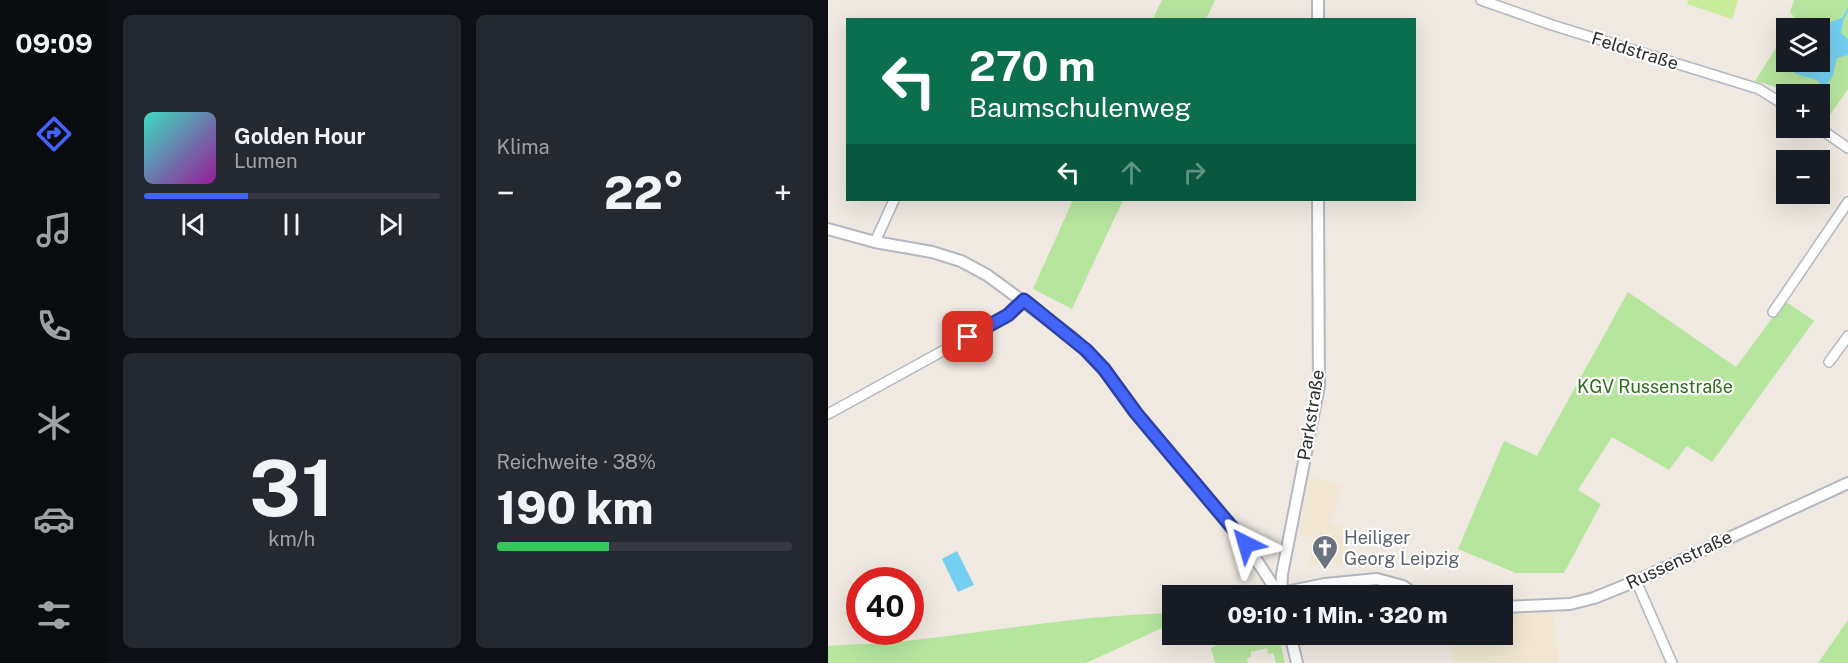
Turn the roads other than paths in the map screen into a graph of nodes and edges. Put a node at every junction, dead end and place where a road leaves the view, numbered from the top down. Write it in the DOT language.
graph roads {
  1 [pos="1318,0"];
  2 [pos="1481,0"];
  3 [pos="1318,18"];
  4 [pos="1776,100"];
  5 [pos="1830,136"];
  6 [pos="1848,148"];
  7 [pos="894,201"];
  8 [pos="1318,201"];
  9 [pos="1848,202"];
  10 [pos="828,229"];
  11 [pos="875,242"];
  12 [pos="1024,300"];
  13 [pos="1773,312"];
  14 [pos="1848,336"];
  15 [pos="1829,362"];
  16 [pos="828,414"];
  17 [pos="1848,483"];
  18 [pos="1636,580"];
  19 [pos="1273,585"];
  20 [pos="1281,585"];
  21 [pos="1342,585"];
  22 [pos="1399,585"];
  23 [pos="1513,607"];
  24 [pos="1293,645"];
  25 [pos="1297,663"];
  26 [pos="1672,663"];
  1 -- 3 [label="street"];
  2 -- 4 [label="street, Feldstraße"];
  5 -- 6 [label="street"];
  7 -- 11 [label="street"];
  8 -- 20 [label="street, Parkstraße"];
  9 -- 13 [label="street"];
  10 -- 11 [label="street"];
  11 -- 12 [label="street"];
  12 -- 16 [label="street"];
  12 -- 19 [label="street"];
  14 -- 15 [label="street"];
  17 -- 18 [label="street, Russenstraße"];
  18 -- 23 [label="street, Russenstraße"];
  18 -- 26 [label="street"];
  21 -- 22 [label="street"];
  24 -- 25 [label="street"];
}
